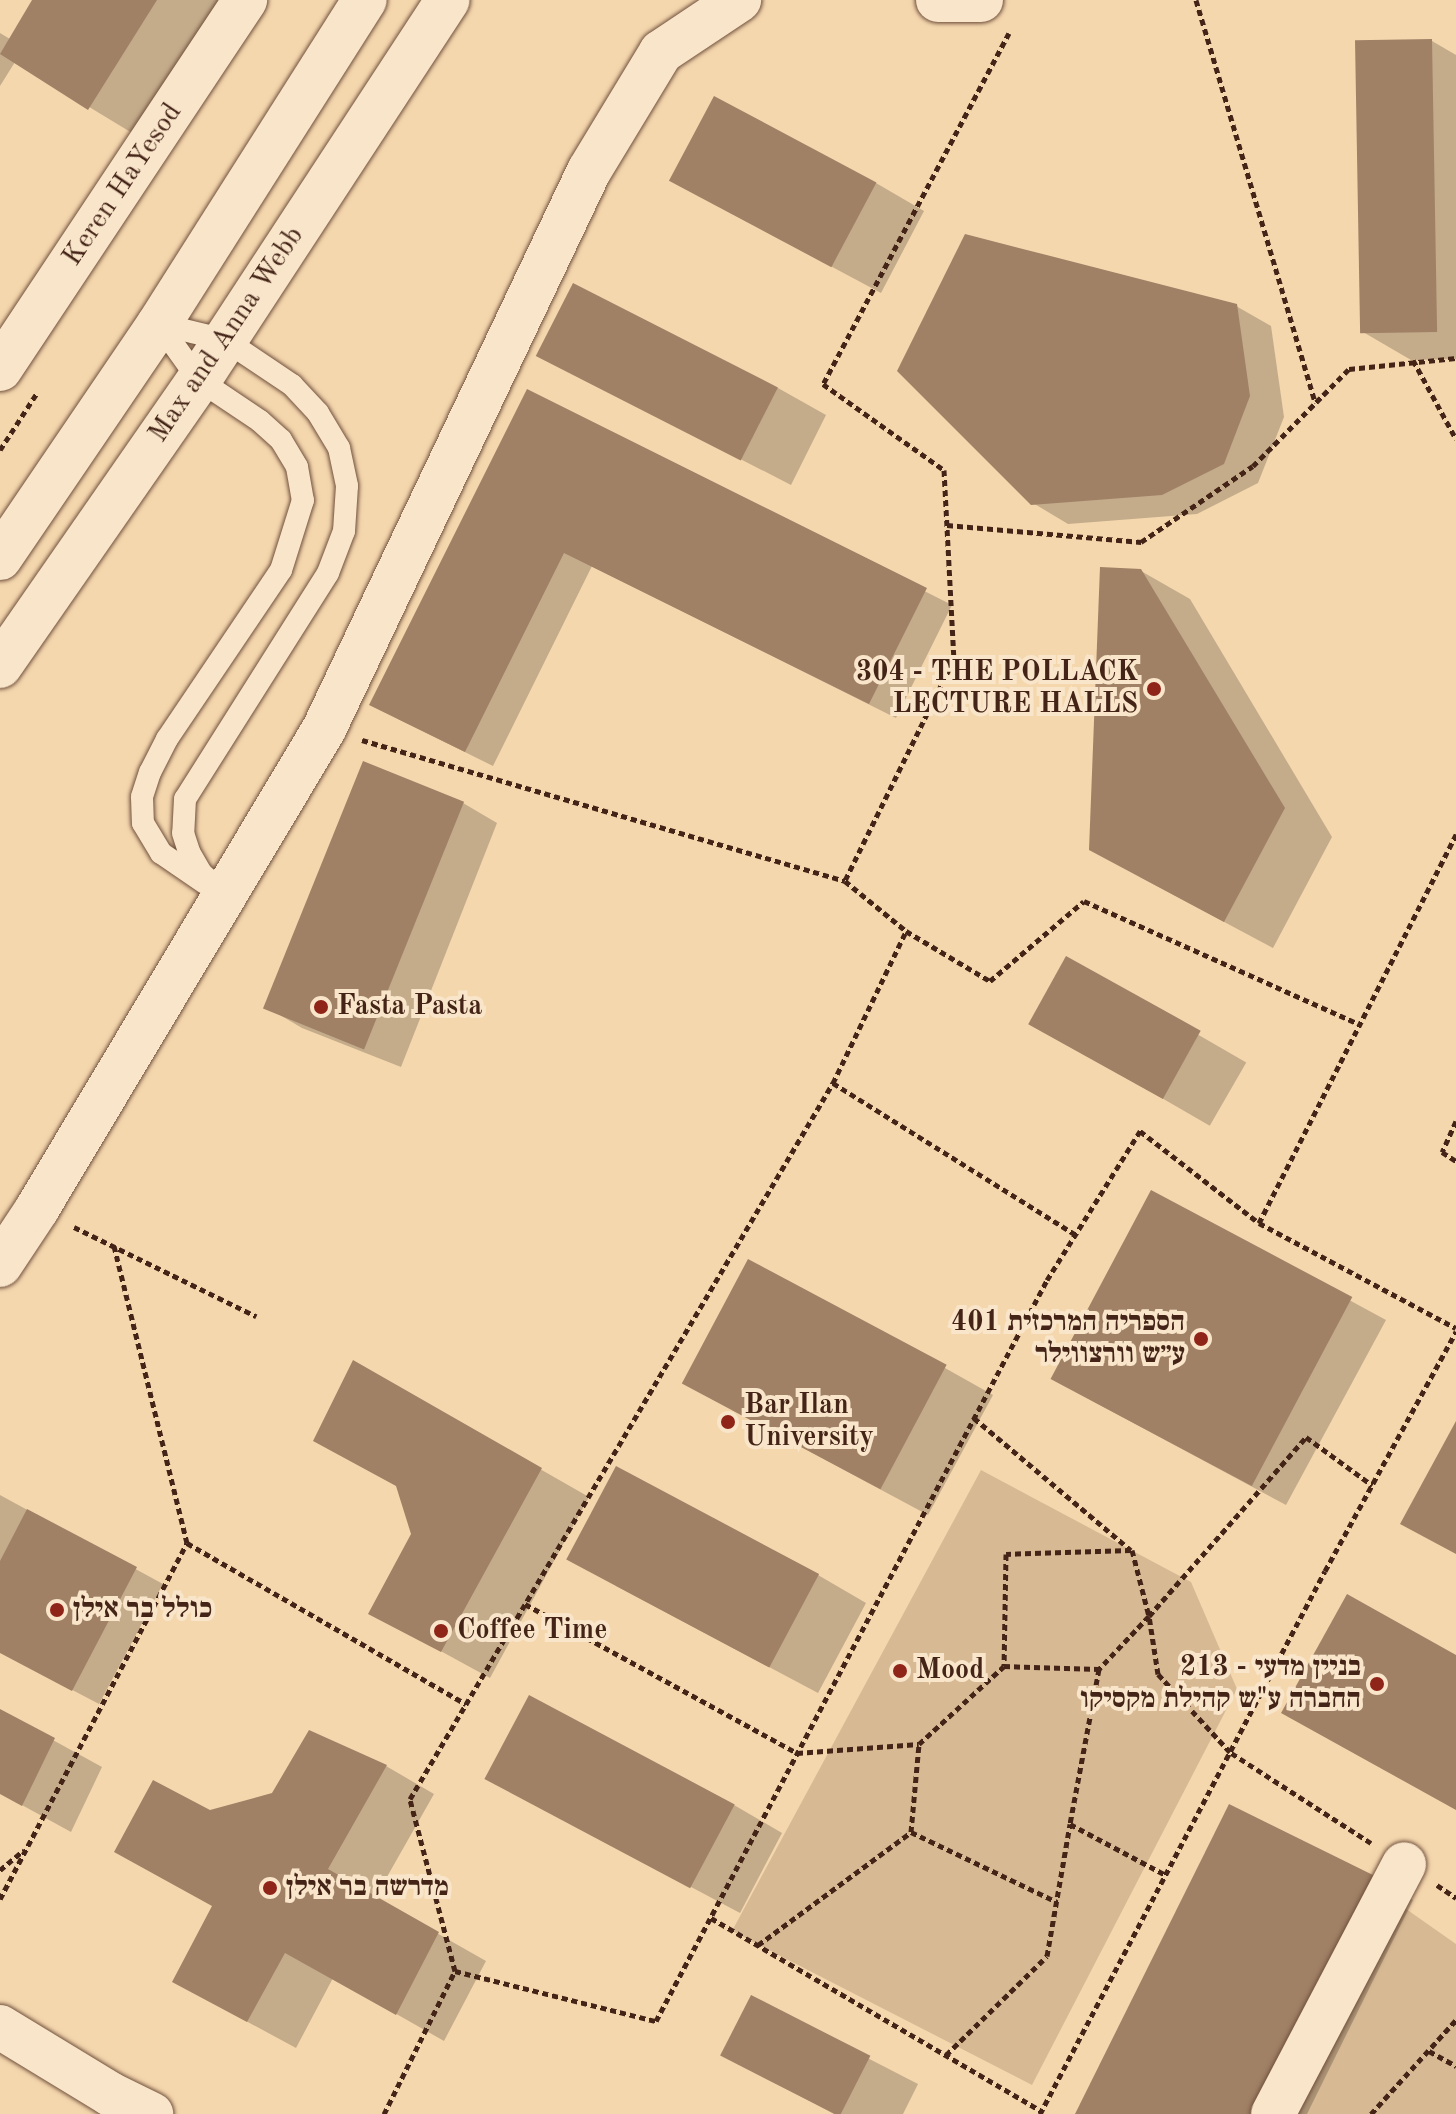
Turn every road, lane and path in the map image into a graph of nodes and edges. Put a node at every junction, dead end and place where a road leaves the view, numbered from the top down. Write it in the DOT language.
graph roads {
  1 [pos="245,0"];
  2 [pos="365,0"];
  3 [pos="448,0"];
  4 [pos="739,0"];
  5 [pos="938,0"];
  6 [pos="1196,0"];
  7 [pos="996,14"];
  8 [pos="159,324"];
  9 [pos="225,340"];
  10 [pos="1456,358"];
  11 [pos="1413,360"];
  12 [pos="0,369"];
  13 [pos="199,380"];
  14 [pos="1315,403"];
  15 [pos="1456,439"];
  16 [pos="947,525"];
  17 [pos="0,558"];
  18 [pos="0,666"];
  19 [pos="324,729"];
  20 [pos="1456,834"];
  21 [pos="845,881"];
  22 [pos="223,893"];
  23 [pos="906,931"];
  24 [pos="1359,1024"];
  25 [pos="833,1083"];
  26 [pos="1456,1121"];
  27 [pos="1456,1161"];
  28 [pos="37,1209"];
  29 [pos="1259,1223"];
  30 [pos="1076,1234"];
  31 [pos="114,1246"];
  32 [pos="0,1265"];
  33 [pos="256,1316"];
  34 [pos="1456,1330"];
  35 [pos="974,1418"];
  36 [pos="1372,1485"];
  37 [pos="187,1543"];
  38 [pos="1131,1550"];
  39 [pos="525,1604"];
  40 [pos="1149,1616"];
  41 [pos="1004,1666"];
  42 [pos="1099,1669"];
  43 [pos="466,1704"];
  44 [pos="919,1744"];
  45 [pos="1230,1752"];
  46 [pos="797,1753"];
  47 [pos="1070,1824"];
  48 [pos="911,1832"];
  49 [pos="27,1848"];
  50 [pos="1404,1864"];
  51 [pos="0,1870"];
  52 [pos="1166,1875"];
  53 [pos="1456,1898"];
  54 [pos="0,1899"];
  55 [pos="1057,1902"];
  56 [pos="710,1918"];
  57 [pos="758,1945"];
  58 [pos="455,1971"];
  59 [pos="1456,2020"];
  60 [pos="0,2027"];
  61 [pos="1429,2051"];
  62 [pos="946,2055"];
  63 [pos="1456,2066"];
  64 [pos="1041,2113"];
  65 [pos="151,2114"];
  66 [pos="384,2114"];
  67 [pos="1273,2114"];
  68 [pos="1371,2114"];
  1 -- 12 [label="street, Keren HaYesod"];
  2 -- 8 [label="street"];
  3 -- 9 [label="street, Max and Anna Webb"];
  4 -- 19 [label="street"];
  5 -- 7 [label="street"];
  6 -- 14 [label="path"];
  7 -- 16 [label="path"];
  8 -- 9 [label="lane"];
  8 -- 13 [label="lane"];
  8 -- 17 [label="street"];
  9 -- 13 [label="street, Max and Anna Webb"];
  9 -- 22 [label="lane"];
  10 -- 11 [label="path"];
  11 -- 14 [label="path"];
  11 -- 15 [label="path"];
  13 -- 18 [label="street, Max and Anna Webb"];
  13 -- 22 [label="lane"];
  14 -- 16 [label="path"];
  16 -- 21 [label="path"];
  19 -- 21 [label="path"];
  19 -- 22 [label="street"];
  20 -- 24 [label="path"];
  21 -- 23 [label="path"];
  22 -- 28 [label="street"];
  23 -- 24 [label="path"];
  23 -- 25 [label="path"];
  24 -- 29 [label="path"];
  25 -- 30 [label="path"];
  25 -- 39 [label="path"];
  26 -- 27 [label="path"];
  28 -- 31 [label="path"];
  28 -- 32 [label="street"];
  29 -- 30 [label="path"];
  29 -- 34 [label="path"];
  30 -- 35 [label="path"];
  31 -- 33 [label="path"];
  31 -- 37 [label="path"];
  34 -- 36 [label="path"];
  35 -- 38 [label="path"];
  35 -- 46 [label="path"];
  36 -- 40 [label="path"];
  36 -- 45 [label="path"];
  37 -- 43 [label="path"];
  37 -- 49 [label="path"];
  38 -- 40 [label="path"];
  38 -- 41 [label="path"];
  39 -- 43 [label="path"];
  39 -- 46 [label="path"];
  40 -- 42 [label="path"];
  40 -- 45 [label="path"];
  41 -- 42 [label="path"];
  41 -- 44 [label="path"];
  42 -- 47 [label="path"];
  43 -- 58 [label="path"];
  44 -- 46 [label="path"];
  44 -- 48 [label="path"];
  45 -- 50 [label="path"];
  45 -- 52 [label="path"];
  46 -- 56 [label="path"];
  47 -- 52 [label="path"];
  47 -- 55 [label="path"];
  48 -- 55 [label="path"];
  48 -- 57 [label="path"];
  49 -- 51 [label="path"];
  49 -- 54 [label="path"];
  50 -- 53 [label="path"];
  50 -- 67 [label="street"];
  52 -- 64 [label="path"];
  55 -- 62 [label="path"];
  56 -- 57 [label="path"];
  56 -- 58 [label="path"];
  57 -- 62 [label="path"];
  58 -- 66 [label="path"];
  59 -- 61 [label="path"];
  60 -- 65 [label="street"];
  61 -- 63 [label="path"];
  61 -- 68 [label="path"];
  62 -- 64 [label="path"];
}
